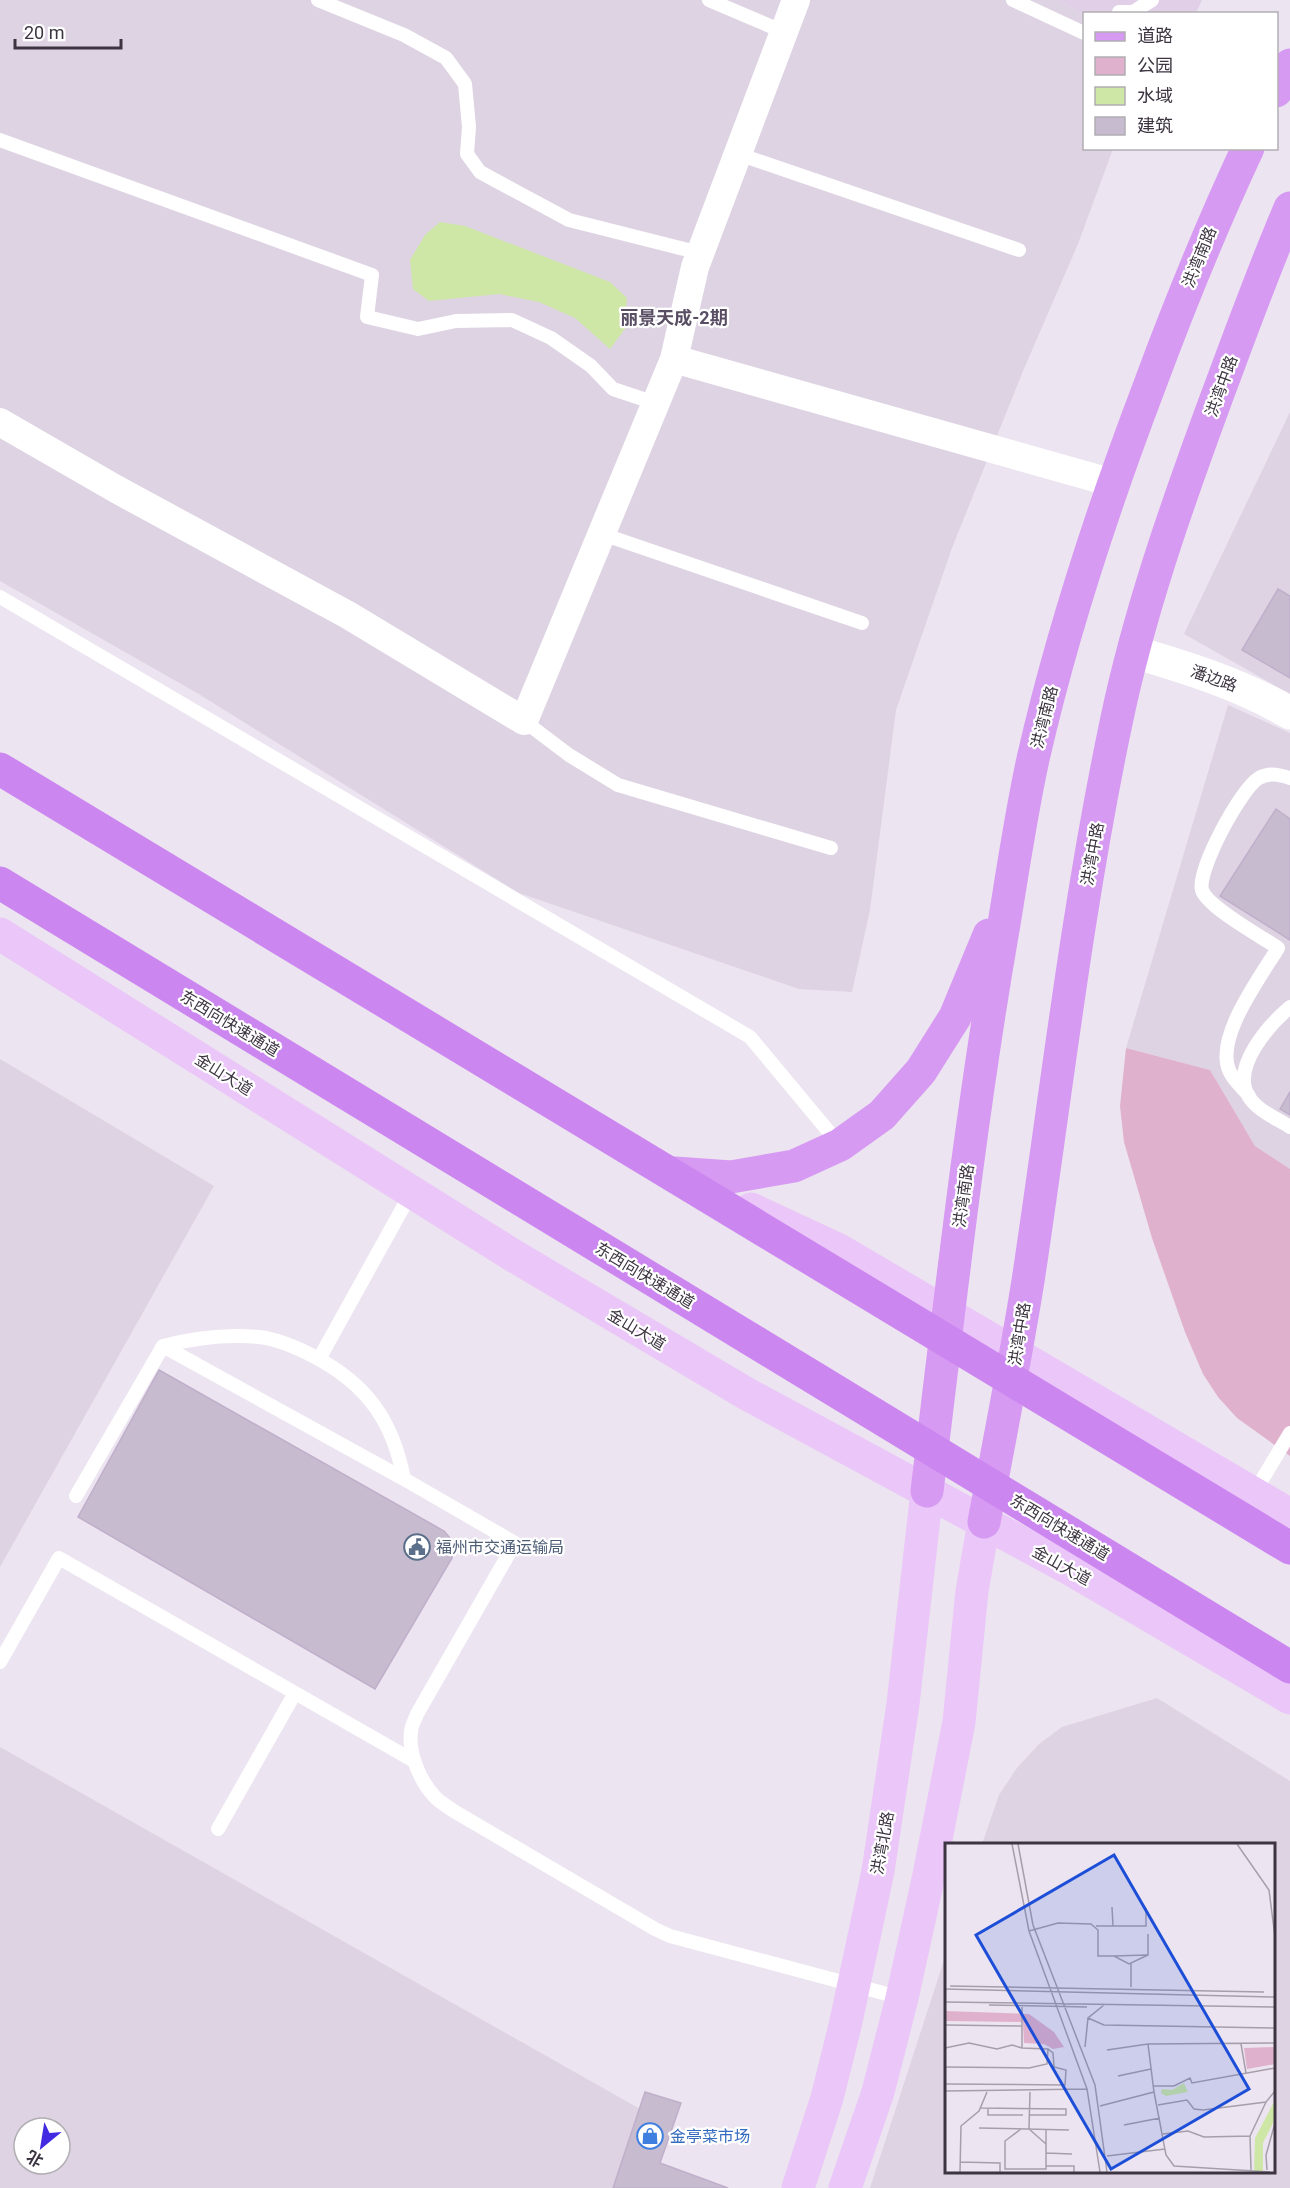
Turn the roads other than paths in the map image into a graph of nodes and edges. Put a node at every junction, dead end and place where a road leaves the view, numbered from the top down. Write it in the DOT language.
graph roads {
  1 [pos="318,0"];
  2 [pos="709,0"];
  3 [pos="796,0"];
  4 [pos="1013,0"];
  5 [pos="1152,0"];
  6 [pos="1119,12"];
  7 [pos="784,32"];
  8 [pos="1083,33"];
  9 [pos="1290,65"];
  10 [pos="1278,87"];
  11 [pos="0,140"];
  12 [pos="1247,150"];
  13 [pos="738,154"];
  14 [pos="1290,208"];
  15 [pos="1018,250"];
  16 [pos="700,253"];
  17 [pos="674,359"];
  18 [pos="655,403"];
  19 [pos="0,422"];
  20 [pos="1113,483"];
  21 [pos="602,534"];
  22 [pos="0,597"];
  23 [pos="862,623"];
  24 [pos="1134,652"];
  25 [pos="1290,713"];
  26 [pos="524,721"];
  27 [pos="0,768"];
  28 [pos="1290,778"];
  29 [pos="831,848"];
  30 [pos="1011,881"];
  31 [pos="0,883"];
  32 [pos="0,934"];
  33 [pos="1290,1007"];
  34 [pos="1249,1096"];
  35 [pos="1290,1127"];
  36 [pos="840,1145"];
  37 [pos="675,1173"];
  38 [pos="411,1193"];
  39 [pos="948,1313"];
  40 [pos="163,1346"];
  41 [pos="1016,1353"];
  42 [pos="319,1359"];
  43 [pos="1290,1433"];
  44 [pos="404,1479"];
  45 [pos="927,1491"];
  46 [pos="1254,1493"];
  47 [pos="76,1496"];
  48 [pos="1290,1515"];
  49 [pos="984,1522"];
  50 [pos="1290,1548"];
  51 [pos="0,1662"];
  52 [pos="1290,1667"];
  53 [pos="295,1693"];
  54 [pos="1290,1698"];
  55 [pos="414,1761"];
  56 [pos="218,1830"];
  57 [pos="855,1985"];
  58 [pos="902,1998"];
  59 [pos="798,2188"];
  60 [pos="845,2188"];
  1 -- 16 [label="lane"];
  2 -- 7 [label="lane"];
  3 -- 7 [label="street"];
  4 -- 8 [label="lane"];
  5 -- 6 [label="lane"];
  7 -- 13 [label="street"];
  9 -- 10 [label="main road"];
  11 -- 18 [label="lane"];
  12 -- 20 [label="main road, 洪湾南路"];
  13 -- 15 [label="lane"];
  13 -- 16 [label="street"];
  14 -- 24 [label="main road, 洪湾中路"];
  16 -- 17 [label="street"];
  17 -- 18 [label="street"];
  17 -- 20 [label="street"];
  18 -- 21 [label="street"];
  19 -- 26 [label="street"];
  20 -- 30 [label="main road, 洪湾南路"];
  21 -- 23 [label="lane"];
  21 -- 26 [label="street"];
  22 -- 36 [label="lane"];
  24 -- 25 [label="street, 潘边路"];
  24 -- 41 [label="main road, 洪湾中路"];
  26 -- 29 [label="lane"];
  27 -- 37 [label="main road"];
  27 -- 50 [label="highway"];
  28 -- 34 [label="lane"];
  30 -- 36 [label="main road"];
  30 -- 39 [label="main road, 洪湾南路"];
  31 -- 52 [label="highway, 东西向快速通道"];
  32 -- 38 [label="main road, 金山大道"];
  33 -- 34 [label="lane"];
  34 -- 35 [label="lane"];
  36 -- 37 [label="main road"];
  37 -- 39 [label="main road"];
  38 -- 42 [label="lane"];
  38 -- 45 [label="main road, 金山大道"];
  39 -- 41 [label="main road"];
  39 -- 45 [label="main road, 洪湾南路"];
  40 -- 42 [label="lane"];
  40 -- 44 [label="lane"];
  40 -- 47 [label="lane"];
  41 -- 46 [label="main road"];
  41 -- 49 [label="main road, 洪湾中路"];
  42 -- 44 [label="lane"];
  43 -- 46 [label="lane"];
  44 -- 55 [label="lane"];
  45 -- 49 [label="main road, 金山大道"];
  45 -- 57 [label="main road, 洪湾北路"];
  46 -- 48 [label="main road"];
  49 -- 54 [label="main road, 金山大道"];
  49 -- 58 [label="main road"];
  51 -- 53 [label="lane"];
  53 -- 55 [label="lane"];
  53 -- 56 [label="lane"];
  55 -- 57 [label="lane"];
  57 -- 58 [label="lane"];
  57 -- 59 [label="main road, 洪湾北路"];
  58 -- 60 [label="main road"];
}
